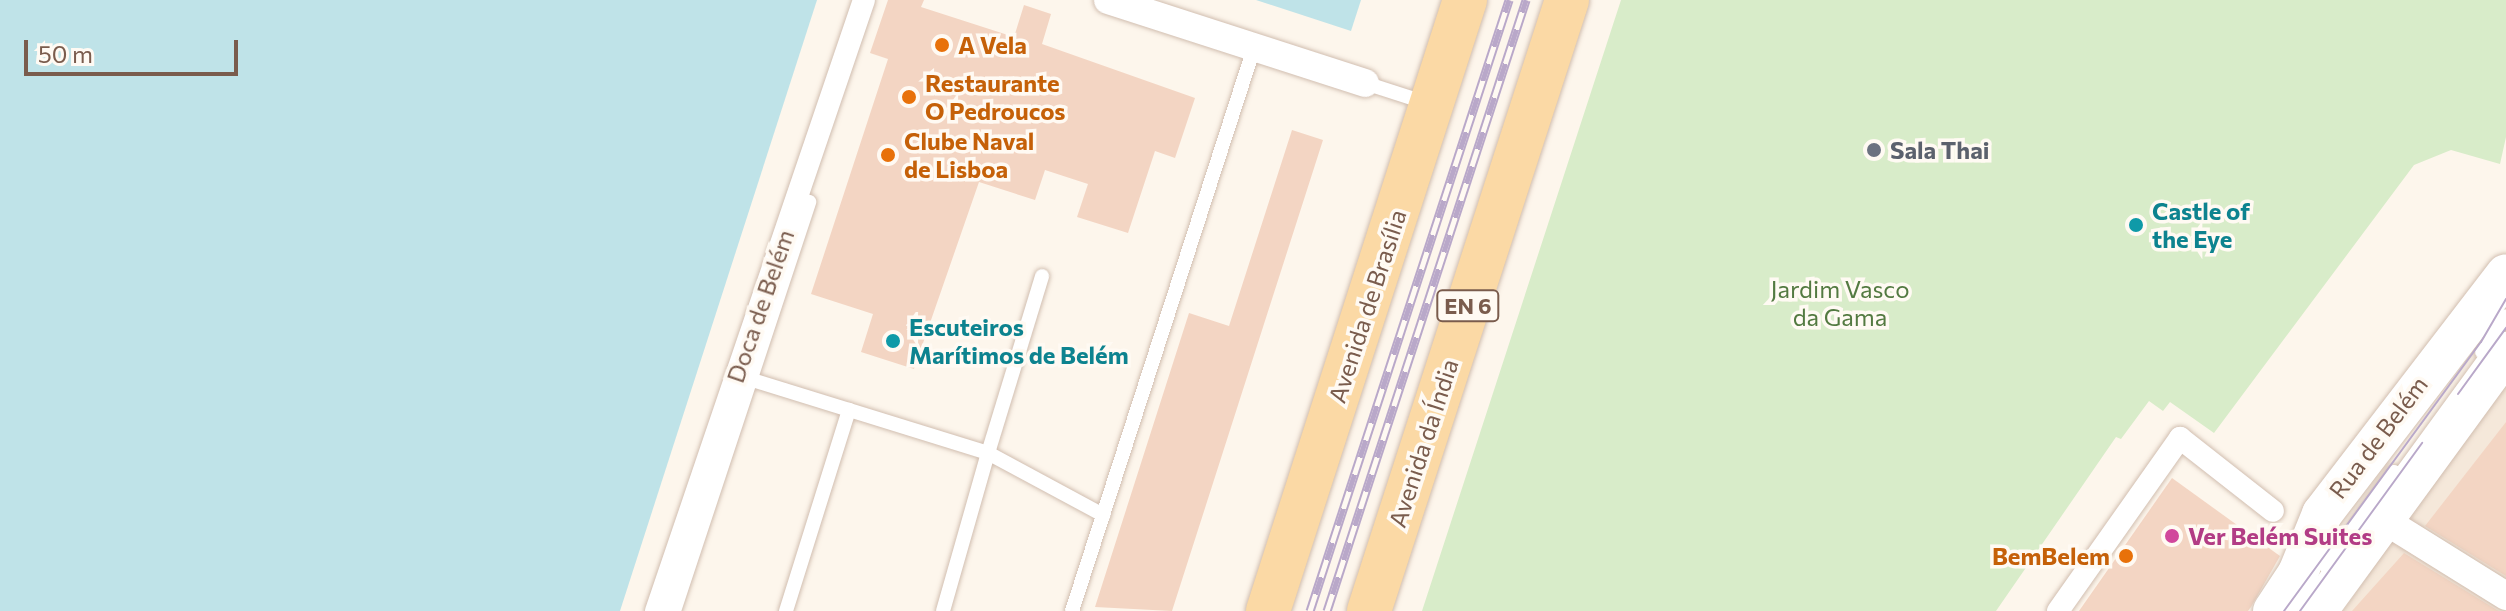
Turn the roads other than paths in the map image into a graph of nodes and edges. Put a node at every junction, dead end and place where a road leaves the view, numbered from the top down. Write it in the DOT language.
graph roads {
  1 [pos="864,0"];
  2 [pos="1108,0"];
  3 [pos="1465,0"];
  4 [pos="1567,0"];
  5 [pos="1254,48"];
  6 [pos="1365,83"];
  7 [pos="1431,104"];
  8 [pos="809,202"];
  9 [pos="2506,274"];
  10 [pos="1042,276"];
  11 [pos="2506,316"];
  12 [pos="2506,332"];
  13 [pos="2483,361"];
  14 [pos="749,379"];
  15 [pos="849,410"];
  16 [pos="988,453"];
  17 [pos="2405,457"];
  18 [pos="2273,511"];
  19 [pos="1103,515"];
  20 [pos="2384,520"];
  21 [pos="2338,548"];
  22 [pos="2506,596"];
  23 [pos="2296,602"];
  24 [pos="656,611"];
  25 [pos="674,611"];
  26 [pos="786,611"];
  27 [pos="943,611"];
  28 [pos="1072,611"];
  29 [pos="1268,611"];
  30 [pos="1369,611"];
  31 [pos="2058,611"];
  1 -- 24 [label="street, Doca de Belém"];
  2 -- 5 [label="street"];
  3 -- 7 [label="main road, Avenida de Brasília"];
  4 -- 30 [label="main road, Avenida da Índia / EN 6"];
  5 -- 6 [label="street"];
  5 -- 19 [label="lane"];
  6 -- 7 [label="lane"];
  7 -- 29 [label="main road, Avenida de Brasília"];
  8 -- 14 [label="lane, Doca de Belém"];
  9 -- 23 [label="main road, Rua de Belém"];
  10 -- 16 [label="lane"];
  11 -- 13 [label="lane"];
  12 -- 13 [label="lane"];
  13 -- 20 [label="main road"];
  14 -- 15 [label="lane"];
  14 -- 25 [label="lane, Doca de Belém"];
  15 -- 16 [label="lane"];
  15 -- 26 [label="lane"];
  16 -- 19 [label="lane"];
  16 -- 27 [label="lane"];
  17 -- 21 [label="lane, Rua de Belém"];
  18 -- 31 [label="street"];
  19 -- 28 [label="lane"];
  20 -- 22 [label="street"];
  20 -- 23 [label="main road"];
  21 -- 23 [label="lane, Rua de Belém"];
  21 -- 23 [label="lane, Rua de Belém"];
}
